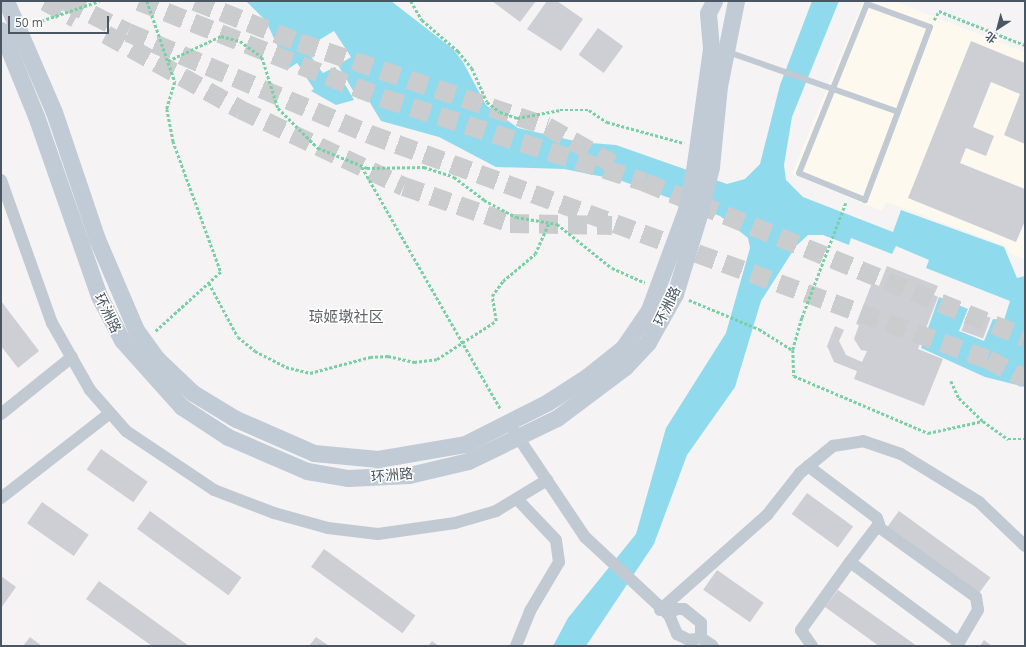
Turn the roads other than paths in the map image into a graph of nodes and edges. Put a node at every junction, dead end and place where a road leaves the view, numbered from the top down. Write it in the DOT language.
graph roads {
  1 [pos="6,1"];
  2 [pos="714,1"];
  3 [pos="736,1"];
  4 [pos="1,30"];
  5 [pos="718,49"];
  6 [pos="832,90"];
  7 [pos="898,112"];
  8 [pos="703,166"];
  9 [pos="1,180"];
  10 [pos="692,213"];
  11 [pos="72,357"];
  12 [pos="1,414"];
  13 [pos="110,414"];
  14 [pos="508,422"];
  15 [pos="519,438"];
  16 [pos="808,466"];
  17 [pos="547,480"];
  18 [pos="1,498"];
  19 [pos="516,499"];
  20 [pos="878,524"];
  21 [pos="1025,546"];
  22 [pos="850,562"];
  23 [pos="664,613"];
  24 [pos="701,638"];
  25 [pos="958,644"];
  26 [pos="516,646"];
  27 [pos="712,646"];
  28 [pos="812,646"];
  1 -- 14 [label="street, 环洲路"];
  2 -- 5 [label="street, 环洲路"];
  3 -- 5 [label="street, 环洲路"];
  4 -- 15 [label="street, 环洲路"];
  5 -- 6 [label="lane"];
  5 -- 8 [label="street, 环洲路"];
  5 -- 8 [label="street, 环洲路"];
  6 -- 7 [label="lane"];
  6 -- 7 [label="lane"];
  6 -- 7 [label="lane"];
  8 -- 10 [label="street, 环洲路, bridge"];
  9 -- 11 [label="street"];
  10 -- 14 [label="street, 环洲路"];
  10 -- 15 [label="street, 环洲路"];
  11 -- 12 [label="street"];
  11 -- 13 [label="street"];
  13 -- 18 [label="street"];
  13 -- 19 [label="street"];
  14 -- 15 [label="street"];
  15 -- 17 [label="street"];
  16 -- 20 [label="street"];
  16 -- 21 [label="street"];
  16 -- 23 [label="street"];
  17 -- 19 [label="street"];
  17 -- 23 [label="street"];
  19 -- 26 [label="street"];
  20 -- 22 [label="street"];
  20 -- 25 [label="street"];
  22 -- 25 [label="street"];
  22 -- 28 [label="street"];
  23 -- 24 [label="street"];
  23 -- 24 [label="street"];
  24 -- 27 [label="street"];
}
